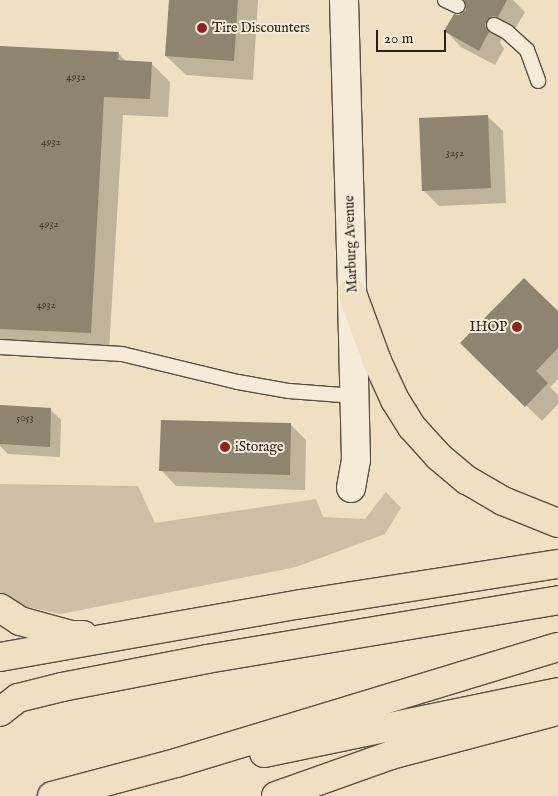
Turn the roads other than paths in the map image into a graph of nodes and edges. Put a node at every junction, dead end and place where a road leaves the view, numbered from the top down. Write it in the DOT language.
graph roads {
  1 [pos="344,0"];
  2 [pos="494,24"];
  3 [pos="538,81"];
  4 [pos="352,293"];
  5 [pos="0,347"];
  6 [pos="355,396"];
  7 [pos="351,488"];
  8 [pos="558,523"];
  9 [pos="558,564"];
  10 [pos="558,600"];
  11 [pos="0,608"];
  12 [pos="124,635"];
  13 [pos="558,647"];
  14 [pos="0,656"];
  15 [pos="558,692"];
  16 [pos="558,711"];
  17 [pos="0,712"];
  18 [pos="53,796"];
  19 [pos="276,796"];
  1 -- 4 [label="street, Marburg Avenue"];
  2 -- 3 [label="lane"];
  4 -- 6 [label="street, Marburg Avenue"];
  4 -- 8 [label="highway"];
  5 -- 6 [label="lane"];
  6 -- 7 [label="street, Marburg Avenue"];
  9 -- 12 [label="highway"];
  10 -- 17 [label="highway"];
  11 -- 12 [label="highway"];
  12 -- 14 [label="highway"];
  13 -- 18 [label="highway"];
  15 -- 18 [label="highway"];
  16 -- 19 [label="highway"];
}
